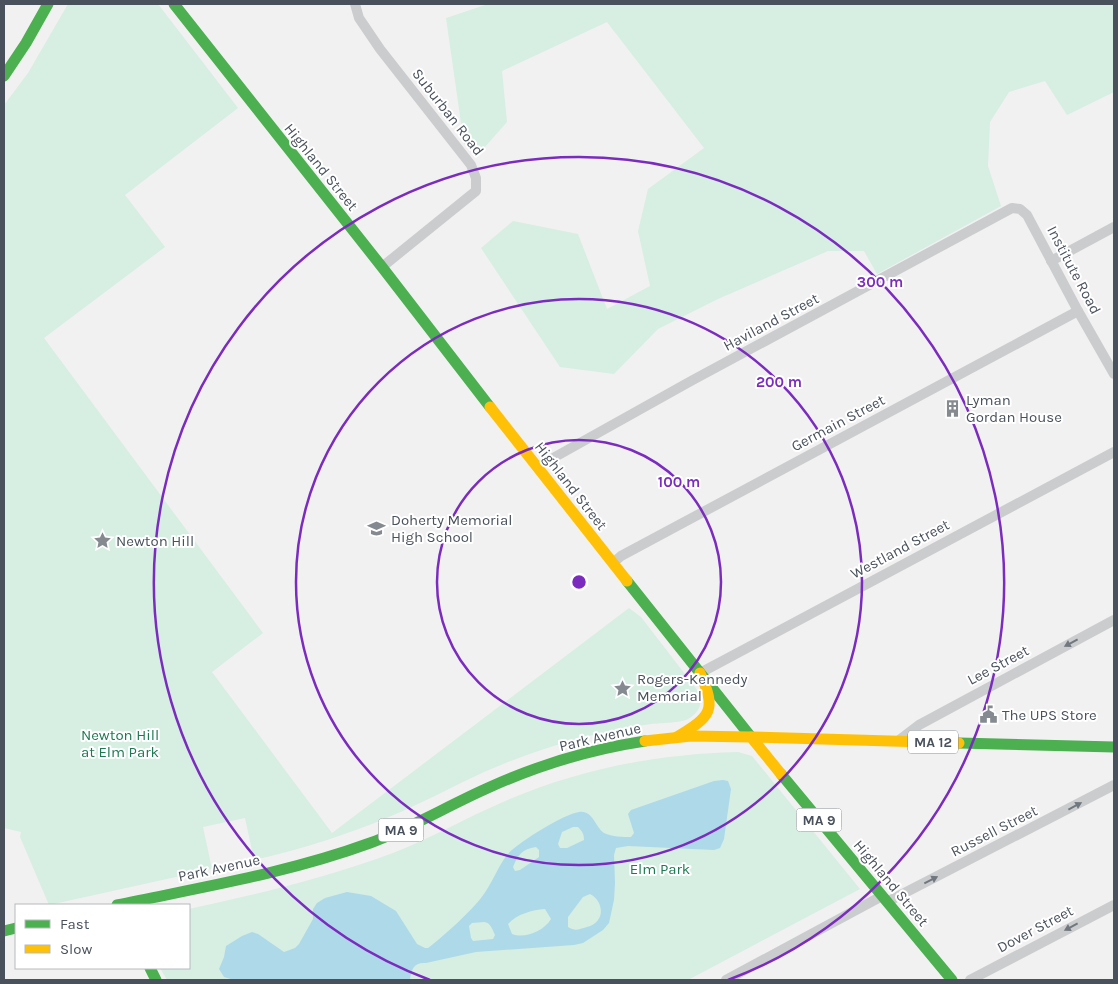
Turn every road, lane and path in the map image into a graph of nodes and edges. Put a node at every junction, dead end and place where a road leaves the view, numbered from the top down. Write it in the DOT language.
graph roads {
  1 [pos="48,4"];
  2 [pos="174,4"];
  3 [pos="355,4"];
  4 [pos="4,76"];
  5 [pos="1020,209"];
  6 [pos="1114,227"];
  7 [pos="1052,261"];
  8 [pos="382,267"];
  9 [pos="1078,311"];
  10 [pos="1114,374"];
  11 [pos="1114,452"];
  12 [pos="537,467"];
  13 [pos="613,563"];
  14 [pos="1114,620"];
  15 [pos="700,673"];
  16 [pos="751,737"];
  17 [pos="674,738"];
  18 [pos="898,741"];
  19 [pos="1114,747"];
  20 [pos="1114,785"];
  21 [pos="885,899"];
  22 [pos="124,904"];
  23 [pos="1114,905"];
  24 [pos="726,980"];
  25 [pos="952,980"];
  26 [pos="970,980"];
  1 -- 4 [label="main road"];
  2 -- 8 [label="main road, Highland Street"];
  3 -- 8 [label="street, Suburban Road"];
  5 -- 7 [label="street, Institute Road"];
  5 -- 12 [label="street, Haviland Street"];
  6 -- 7 [label="street"];
  7 -- 9 [label="street, Institute Road"];
  8 -- 12 [label="main road, Highland Street"];
  9 -- 10 [label="street, Institute Road"];
  9 -- 13 [label="street, Germain Street"];
  11 -- 15 [label="street, Westland Street"];
  12 -- 13 [label="main road, Highland Street"];
  13 -- 15 [label="main road, Highland Street"];
  14 -- 18 [label="street, Lee Street, one-way"];
  15 -- 16 [label="main road, Highland Street"];
  15 -- 17 [label="main road"];
  16 -- 17 [label="main road, Park Avenue / MA 9"];
  16 -- 18 [label="main road, Park Avenue / MA 12"];
  16 -- 21 [label="main road, Highland Street / MA 9"];
  17 -- 22 [label="main road, Park Avenue / MA 9"];
  18 -- 19 [label="main road, Park Avenue / MA 12"];
  21 -- 20 [label="street, Russell Street, one-way"];
  21 -- 24 [label="street, Russell Street"];
  21 -- 25 [label="main road, Highland Street / MA 9"];
  23 -- 26 [label="street, Dover Street, one-way"];
}
